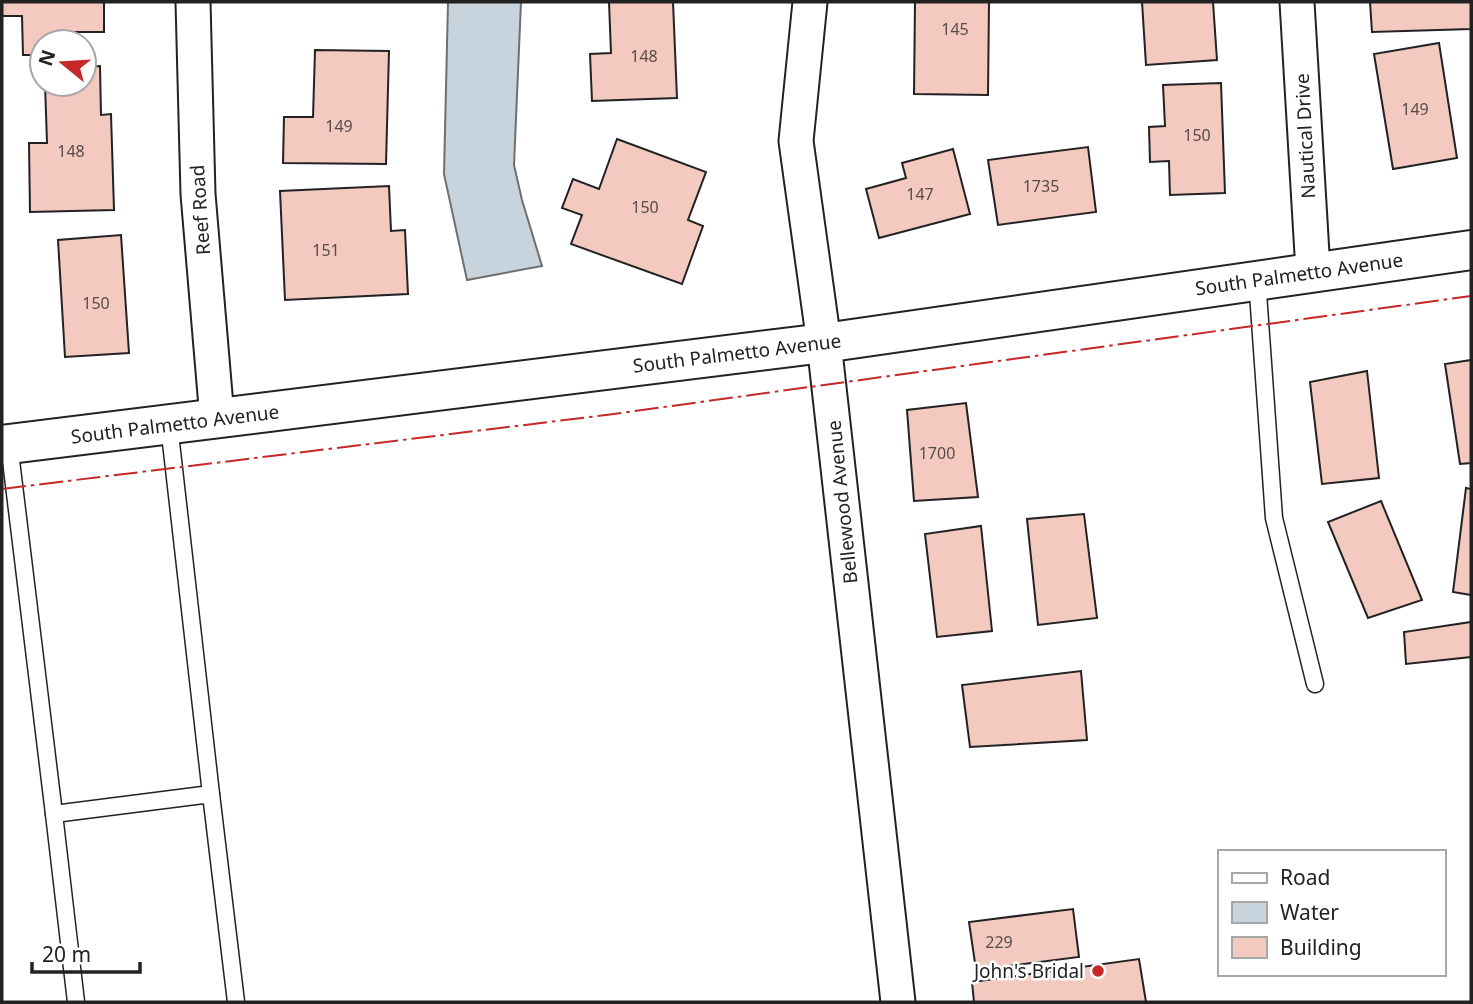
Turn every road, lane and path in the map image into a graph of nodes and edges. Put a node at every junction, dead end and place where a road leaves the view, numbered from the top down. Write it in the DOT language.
graph roads {
  1 [pos="192,2"];
  2 [pos="810,2"];
  3 [pos="1297,2"];
  4 [pos="1471,250"];
  5 [pos="1313,271"];
  6 [pos="1257,279"];
  7 [pos="824,343"];
  8 [pos="217,418"];
  9 [pos="169,424"];
  10 [pos="6,445"];
  11 [pos="1315,684"];
  12 [pos="211,794"];
  13 [pos="54,814"];
  14 [pos="76,1002"];
  15 [pos="236,1002"];
  16 [pos="898,1002"];
  1 -- 8 [label="street, Reef Road"];
  2 -- 7 [label="street, Bellewood Avenue"];
  3 -- 5 [label="street, Nautical Drive"];
  4 -- 5 [label="street, South Palmetto Avenue"];
  5 -- 6 [label="street, South Palmetto Avenue"];
  6 -- 7 [label="street, South Palmetto Avenue"];
  6 -- 11 [label="lane"];
  7 -- 8 [label="street, South Palmetto Avenue"];
  7 -- 16 [label="street, Bellewood Avenue"];
  8 -- 9 [label="street, South Palmetto Avenue"];
  9 -- 10 [label="street, South Palmetto Avenue"];
  9 -- 12 [label="lane"];
  10 -- 13 [label="lane"];
  12 -- 13 [label="lane"];
  12 -- 15 [label="lane"];
  13 -- 14 [label="lane"];
}
